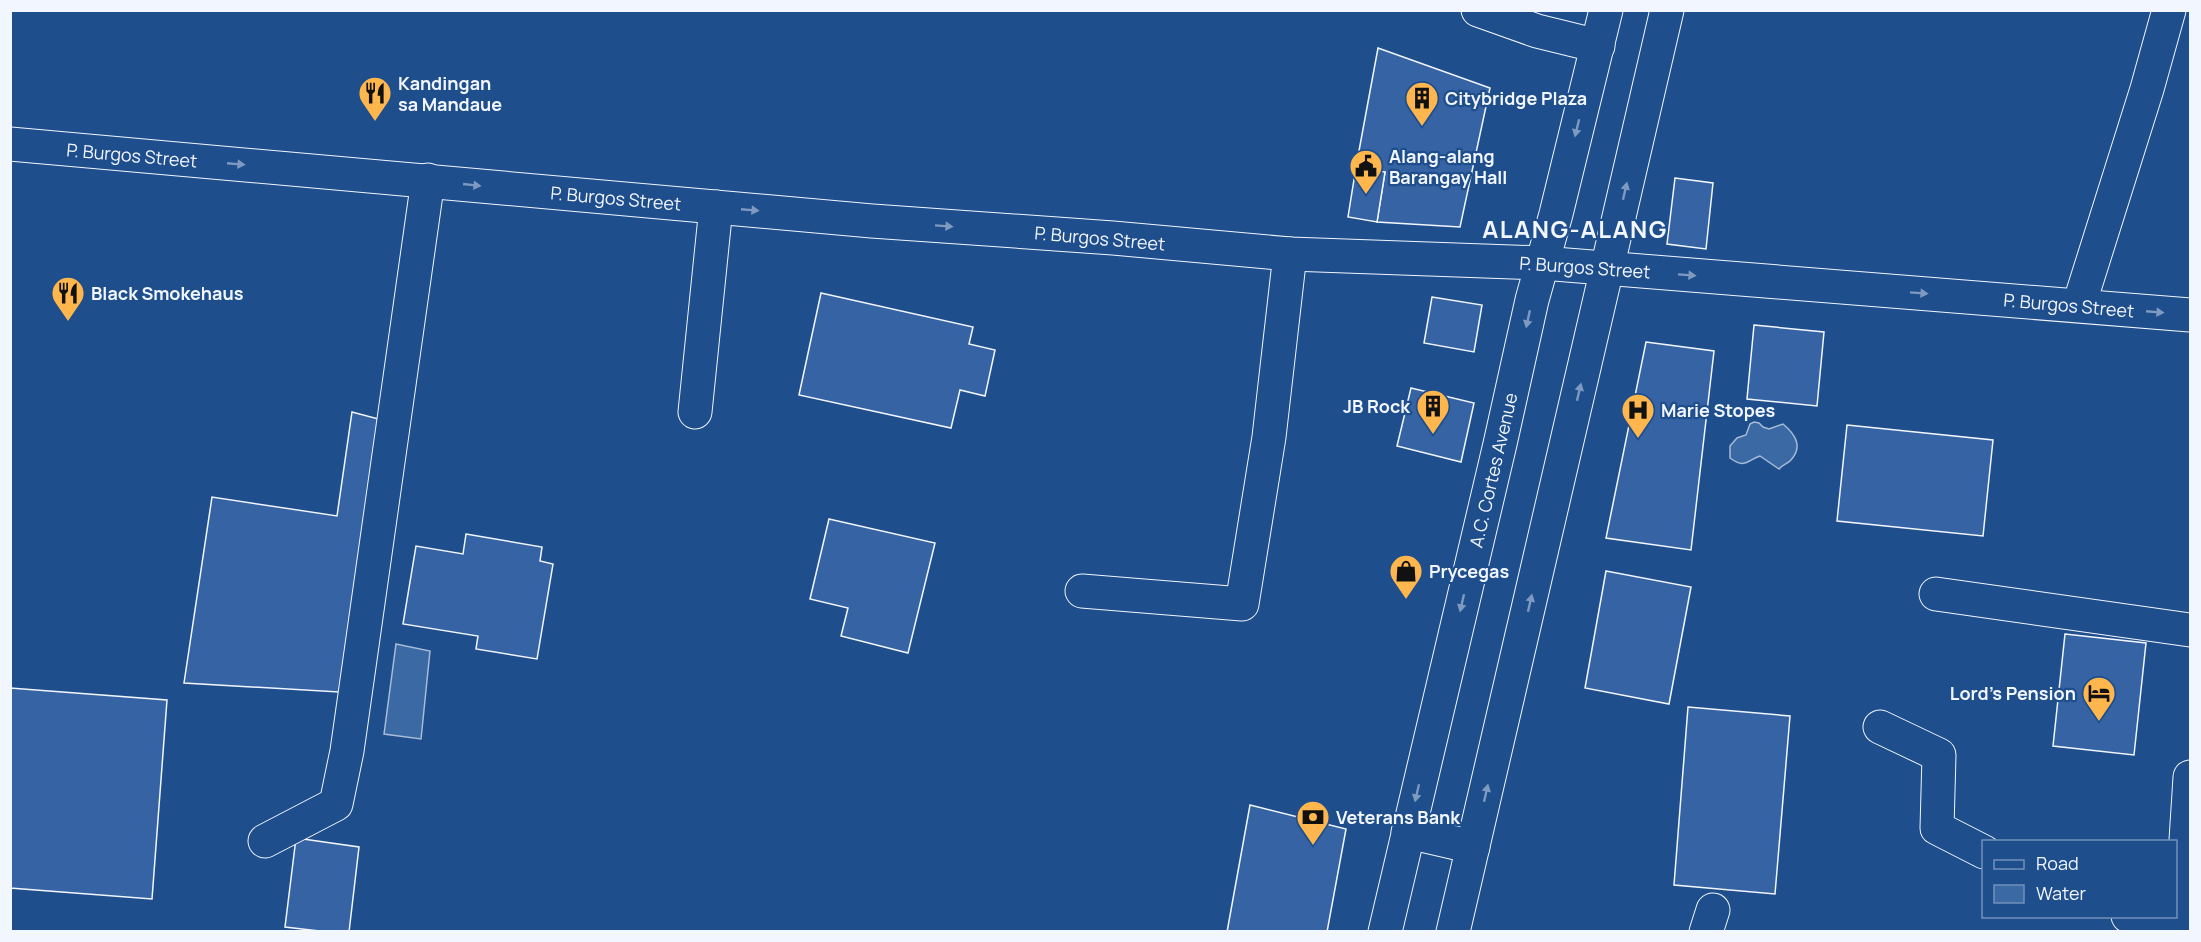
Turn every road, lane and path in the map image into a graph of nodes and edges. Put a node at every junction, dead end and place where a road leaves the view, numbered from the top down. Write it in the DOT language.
graph roads {
  1 [pos="1478,10"];
  2 [pos="1606,10"];
  3 [pos="1667,10"];
  4 [pos="2169,10"];
  5 [pos="1598,46"];
  6 [pos="10,144"];
  7 [pos="428,180"];
  8 [pos="716,207"];
  9 [pos="1290,254"];
  10 [pos="1542,263"];
  11 [pos="1608,269"];
  12 [pos="2079,305"];
  13 [pos="2190,315"];
  14 [pos="695,412"];
  15 [pos="1082,591"];
  16 [pos="1936,594"];
  17 [pos="2190,630"];
  18 [pos="1880,727"];
  19 [pos="2190,777"];
  20 [pos="1408,832"];
  21 [pos="265,841"];
  22 [pos="1473,847"];
  23 [pos="1982,851"];
  24 [pos="2187,887"];
  25 [pos="2132,918"];
  26 [pos="1385,932"];
  27 [pos="1453,932"];
  28 [pos="2163,932"];
  29 [pos="2177,932"];
  1 -- 5 [label="street"];
  2 -- 5 [label="street, A.C. Cortes Avenue"];
  11 -- 3 [label="street, one-way"];
  4 -- 12 [label="street"];
  5 -- 10 [label="street, A.C. Cortes Avenue, one-way"];
  6 -- 7 [label="street, P. Burgos Street, one-way"];
  7 -- 8 [label="street, P. Burgos Street, one-way"];
  7 -- 21 [label="street"];
  8 -- 9 [label="street, P. Burgos Street, one-way"];
  8 -- 14 [label="street"];
  9 -- 10 [label="street, P. Burgos Street"];
  9 -- 15 [label="street"];
  10 -- 11 [label="street, P. Burgos Street"];
  10 -- 20 [label="street, A.C. Cortes Avenue, one-way"];
  11 -- 12 [label="street, P. Burgos Street, one-way"];
  22 -- 11 [label="street, one-way"];
  12 -- 13 [label="street, P. Burgos Street, one-way"];
  16 -- 17 [label="street"];
  18 -- 23 [label="street"];
  19 -- 24 [label="street"];
  20 -- 22 [label="street"];
  20 -- 26 [label="street, A.C. Cortes Avenue"];
  22 -- 27 [label="street"];
  24 -- 29 [label="street"];
  25 -- 28 [label="street"];
}
